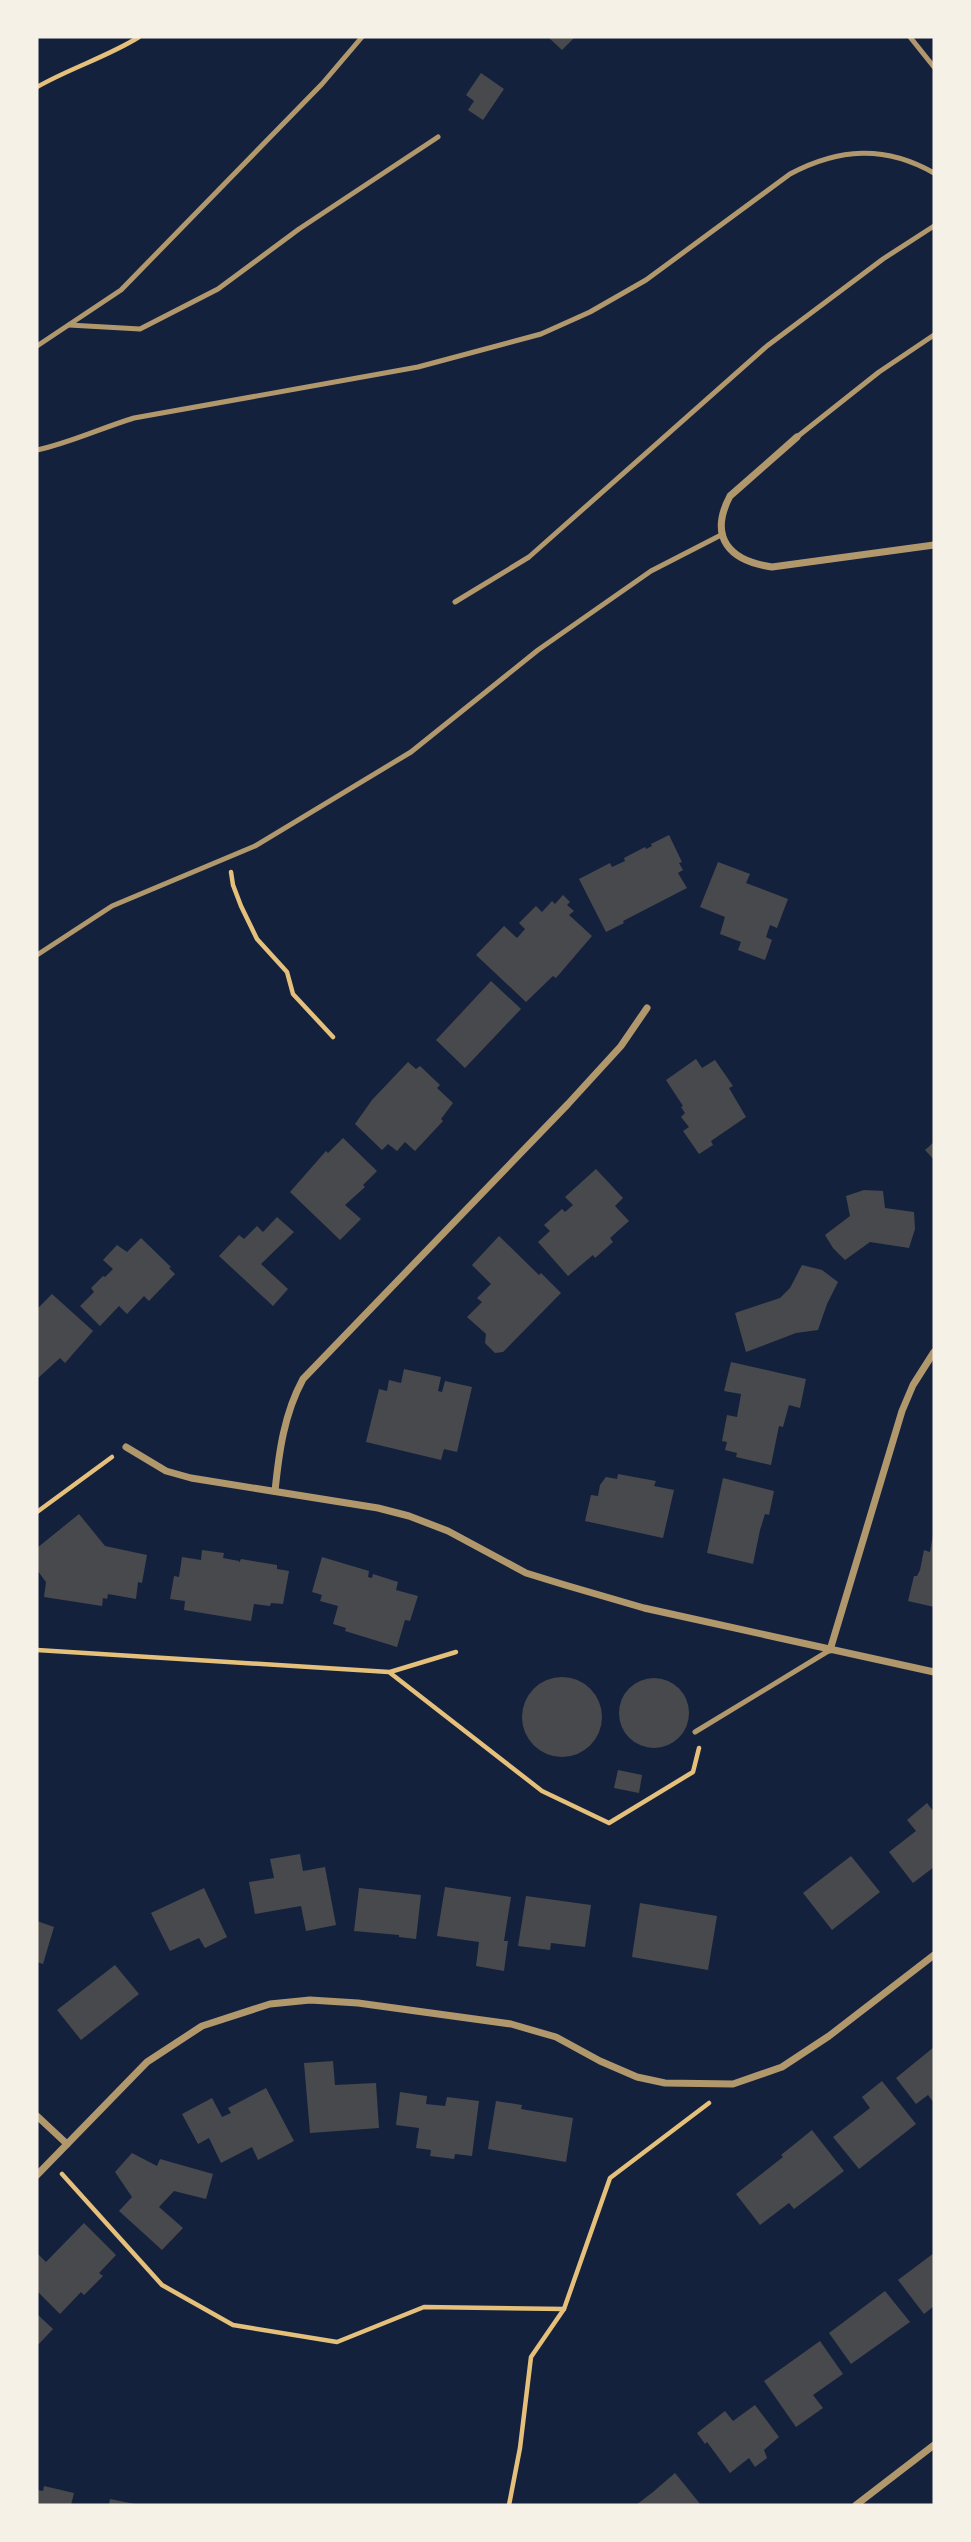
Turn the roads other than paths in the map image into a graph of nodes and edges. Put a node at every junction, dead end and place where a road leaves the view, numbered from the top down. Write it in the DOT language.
graph roads {
  1 [pos="362,37"];
  2 [pos="910,37"];
  3 [pos="934,67"];
  4 [pos="438,136"];
  5 [pos="934,173"];
  6 [pos="934,226"];
  7 [pos="69,325"];
  8 [pos="934,335"];
  9 [pos="37,346"];
  10 [pos="797,437"];
  11 [pos="37,450"];
  12 [pos="723,534"];
  13 [pos="934,545"];
  14 [pos="455,602"];
  15 [pos="37,955"];
  16 [pos="647,1008"];
  17 [pos="934,1352"];
  18 [pos="126,1447"];
  19 [pos="275,1491"];
  20 [pos="830,1650"];
  21 [pos="934,1672"];
  22 [pos="695,1732"];
  23 [pos="934,1955"];
  24 [pos="37,2116"];
  25 [pos="66,2144"];
  26 [pos="37,2175"];
  27 [pos="934,2445"];
  28 [pos="856,2505"];
  1 -- 7 [label="lane"];
  2 -- 3 [label="lane"];
  4 -- 7 [label="lane"];
  5 -- 11 [label="lane"];
  6 -- 14 [label="lane"];
  7 -- 9 [label="lane"];
  8 -- 10 [label="lane"];
  10 -- 12 [label="street"];
  12 -- 13 [label="street"];
  12 -- 15 [label="lane"];
  16 -- 19 [label="street"];
  17 -- 20 [label="street"];
  18 -- 19 [label="street"];
  19 -- 20 [label="street"];
  20 -- 21 [label="street"];
  20 -- 22 [label="lane"];
  23 -- 25 [label="street"];
  24 -- 25 [label="street"];
  25 -- 26 [label="street"];
  27 -- 28 [label="street"];
}
